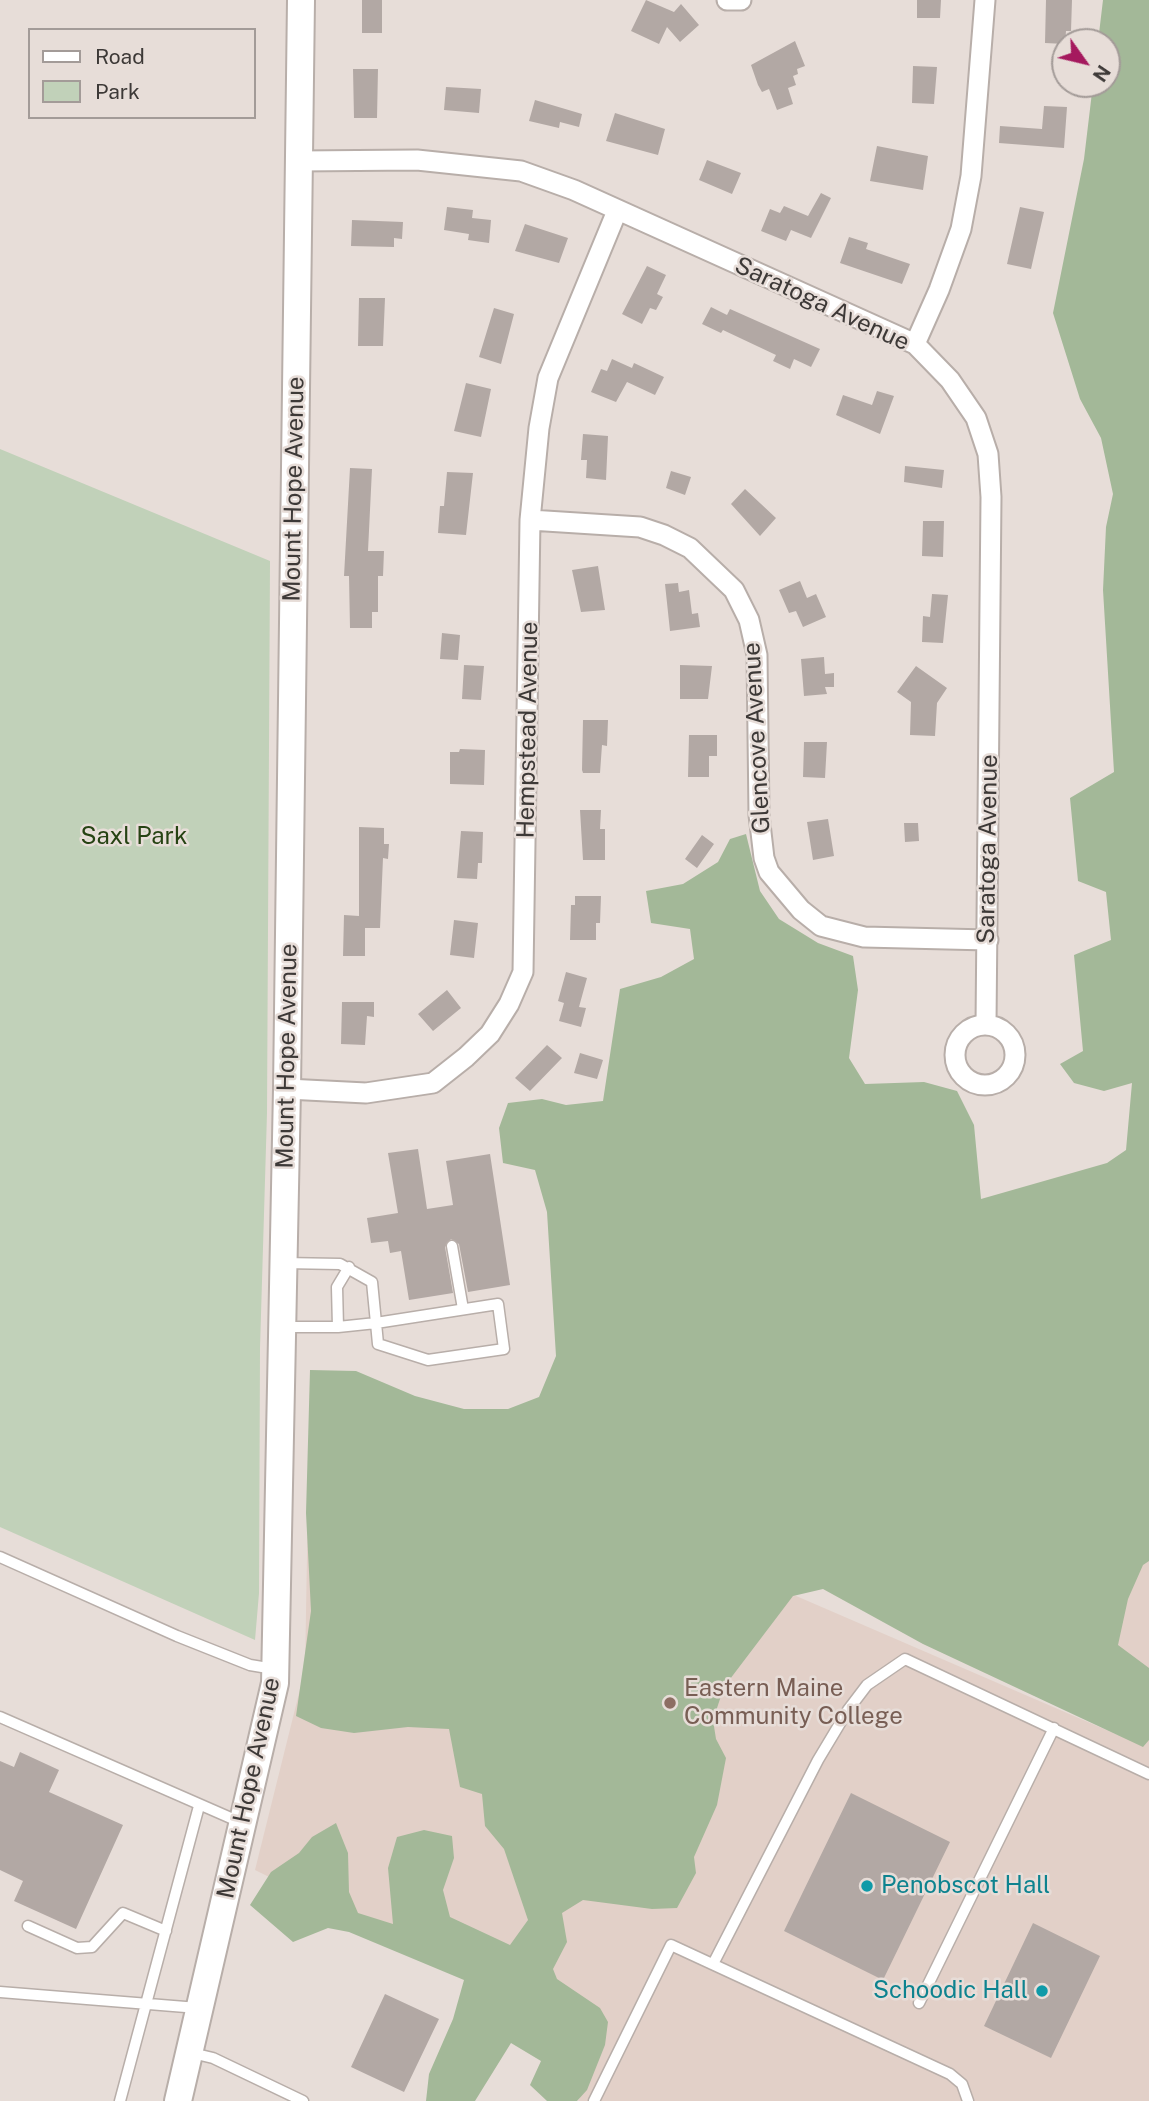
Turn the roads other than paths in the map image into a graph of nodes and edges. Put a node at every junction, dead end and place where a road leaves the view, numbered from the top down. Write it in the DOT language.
graph roads {
  1 [pos="301,0"];
  2 [pos="727,0"];
  3 [pos="741,0"];
  4 [pos="985,0"];
  5 [pos="298,161"];
  6 [pos="617,211"];
  7 [pos="915,344"];
  8 [pos="530,520"];
  9 [pos="988,940"];
  10 [pos="986,1024"];
  11 [pos="287,1089"];
  12 [pos="452,1246"];
  13 [pos="283,1263"];
  14 [pos="349,1267"];
  15 [pos="463,1309"];
  16 [pos="376,1323"];
  17 [pos="338,1327"];
  18 [pos="282,1328"];
  19 [pos="0,1557"];
  20 [pos="275,1669"];
  21 [pos="0,1717"];
  22 [pos="1054,1728"];
  23 [pos="1149,1773"];
  24 [pos="199,1806"];
  25 [pos="242,1823"];
  26 [pos="28,1926"];
  27 [pos="166,1931"];
  28 [pos="713,1964"];
  29 [pos="0,1992"];
  30 [pos="146,2003"];
  31 [pos="919,2003"];
  32 [pos="200,2008"];
  33 [pos="189,2052"];
  34 [pos="120,2101"];
  35 [pos="178,2101"];
  36 [pos="303,2101"];
  37 [pos="594,2101"];
  38 [pos="968,2101"];
  1 -- 5 [label="street, Mount Hope Avenue"];
  2 -- 3 [label="street"];
  4 -- 7 [label="street"];
  5 -- 6 [label="street, Saratoga Avenue"];
  5 -- 11 [label="street, Mount Hope Avenue"];
  6 -- 7 [label="street, Saratoga Avenue"];
  6 -- 8 [label="street, Hempstead Avenue"];
  7 -- 9 [label="street, Saratoga Avenue"];
  8 -- 9 [label="street, Glencove Avenue"];
  8 -- 11 [label="street, Hempstead Avenue"];
  9 -- 10 [label="street, Saratoga Avenue"];
  11 -- 13 [label="street, Mount Hope Avenue"];
  12 -- 15 [label="lane"];
  13 -- 14 [label="lane"];
  13 -- 18 [label="street, Mount Hope Avenue"];
  14 -- 16 [label="lane"];
  14 -- 17 [label="lane"];
  15 -- 16 [label="lane"];
  15 -- 16 [label="lane"];
  16 -- 17 [label="lane"];
  17 -- 18 [label="lane"];
  18 -- 20 [label="street, Mount Hope Avenue"];
  19 -- 20 [label="lane"];
  20 -- 25 [label="street, Mount Hope Avenue"];
  21 -- 24 [label="lane"];
  22 -- 23 [label="lane"];
  22 -- 28 [label="lane"];
  22 -- 31 [label="lane"];
  24 -- 25 [label="lane"];
  24 -- 27 [label="lane"];
  25 -- 32 [label="street, Mount Hope Avenue"];
  26 -- 27 [label="lane"];
  27 -- 30 [label="lane"];
  28 -- 37 [label="lane"];
  28 -- 38 [label="lane"];
  29 -- 30 [label="lane"];
  30 -- 32 [label="lane"];
  30 -- 34 [label="lane"];
  32 -- 33 [label="street, Mount Hope Avenue"];
  33 -- 35 [label="street, Mount Hope Avenue"];
  33 -- 36 [label="lane"];
}
